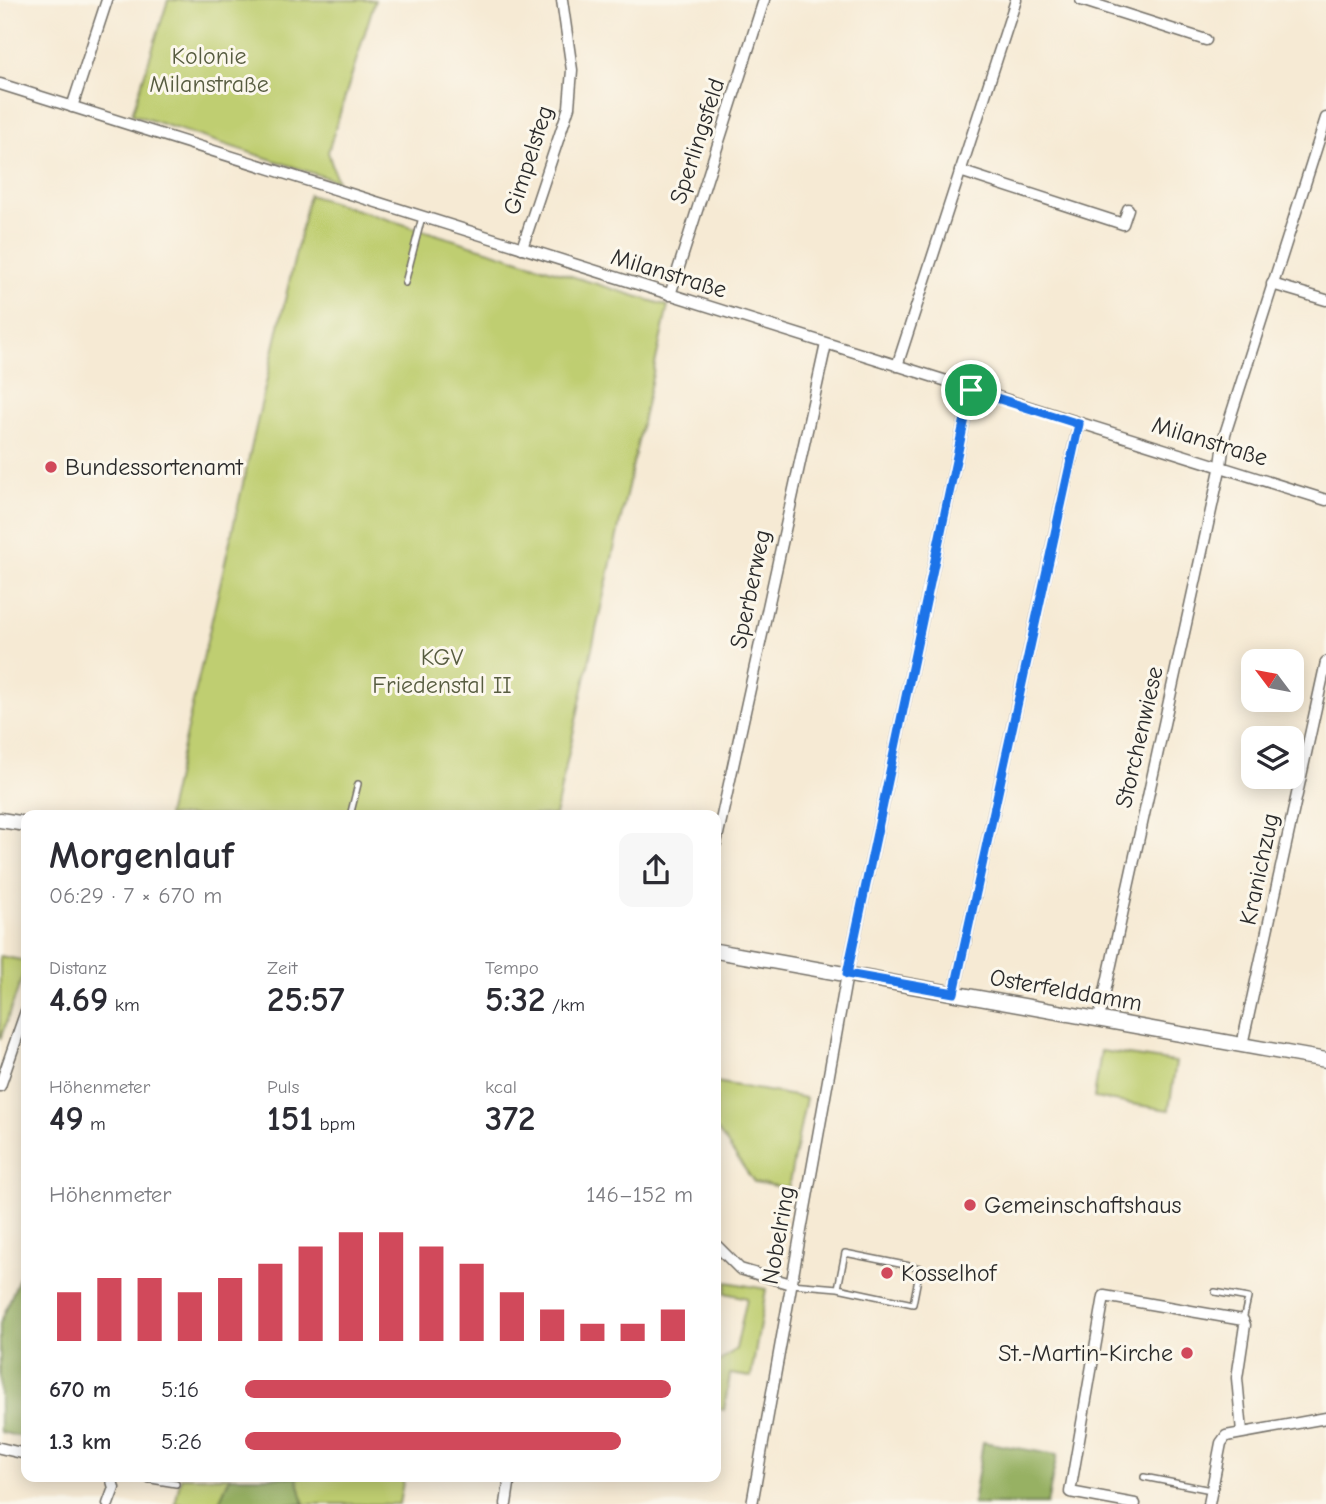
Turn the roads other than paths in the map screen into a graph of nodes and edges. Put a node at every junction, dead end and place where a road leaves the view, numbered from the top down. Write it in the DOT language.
graph roads {
  1 [pos="107,0"];
  2 [pos="562,0"];
  3 [pos="764,0"];
  4 [pos="1016,0"];
  5 [pos="1081,0"];
  6 [pos="1206,40"];
  7 [pos="0,84"];
  8 [pos="72,107"];
  9 [pos="1326,118"];
  10 [pos="960,171"];
  11 [pos="1128,209"];
  12 [pos="422,217"];
  13 [pos="522,248"];
  14 [pos="405,283"];
  15 [pos="1272,284"];
  16 [pos="670,295"];
  17 [pos="1326,300"];
  18 [pos="826,344"];
  19 [pos="897,366"];
  20 [pos="971,390"];
  21 [pos="1079,424"];
  22 [pos="1221,465"];
  23 [pos="1326,500"];
  24 [pos="1326,662"];
  25 [pos="358,784"];
  26 [pos="352,810"];
  27 [pos="0,820"];
  28 [pos="721,820"];
  29 [pos="21,823"];
  30 [pos="721,952"];
  31 [pos="847,974"];
  32 [pos="954,993"];
  33 [pos="1099,1019"];
  34 [pos="21,1025"];
  35 [pos="1242,1045"];
  36 [pos="1326,1060"];
  37 [pos="0,1086"];
  38 [pos="721,1250"];
  39 [pos="791,1284"];
  40 [pos="838,1288"];
  41 [pos="1215,1292"];
  42 [pos="1243,1320"];
  43 [pos="1326,1418"];
  44 [pos="1242,1432"];
  45 [pos="0,1448"];
  46 [pos="21,1453"];
  47 [pos="1144,1477"];
  48 [pos="112,1482"];
  49 [pos="164,1482"];
  50 [pos="509,1482"];
  51 [pos="176,1484"];
  52 [pos="1211,1490"];
  53 [pos="108,1504"];
  54 [pos="506,1504"];
  55 [pos="752,1504"];
  56 [pos="1135,1504"];
  57 [pos="1209,1504"];
  1 -- 8 [label="street"];
  2 -- 13 [label="street, Gimpelsteg"];
  3 -- 16 [label="street, Sperlingsfeld"];
  4 -- 10 [label="street"];
  5 -- 6 [label="street"];
  7 -- 8 [label="street, Milanstraße"];
  8 -- 12 [label="street, Milanstraße"];
  9 -- 15 [label="street, Storchenwiese"];
  10 -- 11 [label="street"];
  10 -- 19 [label="street"];
  12 -- 13 [label="street, Milanstraße"];
  12 -- 14 [label="lane"];
  13 -- 16 [label="street, Milanstraße"];
  15 -- 17 [label="street"];
  15 -- 22 [label="street, Storchenwiese"];
  16 -- 18 [label="street, Milanstraße"];
  18 -- 19 [label="street, Milanstraße"];
  18 -- 28 [label="street, Sperberweg"];
  19 -- 20 [label="street, Milanstraße"];
  20 -- 21 [label="street, Milanstraße"];
  20 -- 31 [label="street, Nobelring"];
  21 -- 22 [label="street, Milanstraße"];
  21 -- 32 [label="street"];
  22 -- 23 [label="street, Milanstraße"];
  22 -- 33 [label="street, Storchenwiese"];
  24 -- 35 [label="street, Kranichzug"];
  25 -- 26 [label="lane"];
  27 -- 29 [label="street"];
  30 -- 31 [label="street, Osterfelddamm"];
  31 -- 32 [label="street, Osterfelddamm"];
  31 -- 39 [label="street, Nobelring"];
  32 -- 33 [label="street, Osterfelddamm"];
  33 -- 35 [label="street, Osterfelddamm"];
  34 -- 37 [label="street"];
  35 -- 36 [label="street, Osterfelddamm"];
  38 -- 39 [label="street"];
  39 -- 40 [label="lane"];
  39 -- 55 [label="street, Nobelring"];
  40 -- 40 [label="lane"];
  41 -- 42 [label="lane"];
  42 -- 44 [label="street"];
  42 -- 56 [label="street"];
  43 -- 44 [label="street"];
  44 -- 52 [label="street"];
  45 -- 46 [label="street"];
  47 -- 52 [label="lane"];
  48 -- 53 [label="street"];
  49 -- 51 [label="lane"];
  50 -- 54 [label="street"];
  52 -- 57 [label="street"];
}
